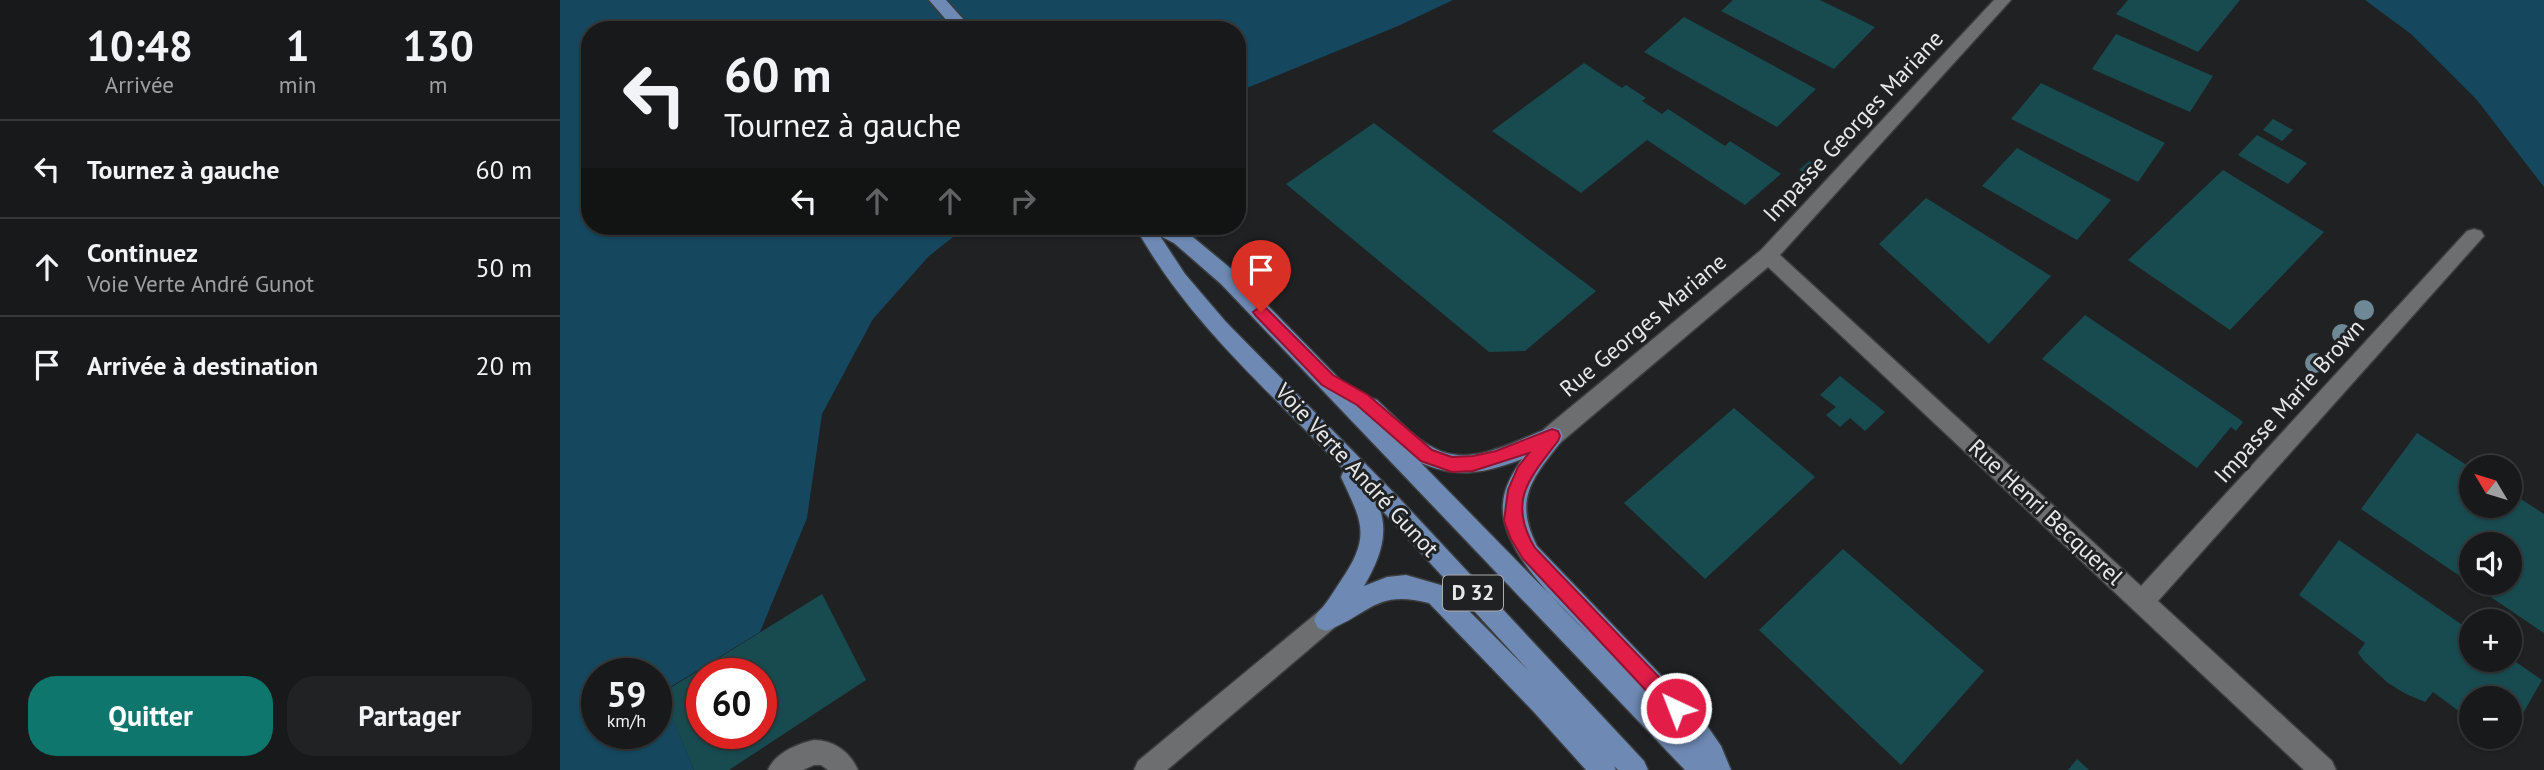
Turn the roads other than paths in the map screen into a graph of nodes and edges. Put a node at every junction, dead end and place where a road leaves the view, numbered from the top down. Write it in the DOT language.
graph roads {
  1 [pos="937,0"];
  2 [pos="2003,0"];
  3 [pos="957,21"];
  4 [pos="1149,235"];
  5 [pos="1175,235"];
  6 [pos="2474,236"];
  7 [pos="1768,255"];
  8 [pos="1327,380"];
  9 [pos="1310,418"];
  10 [pos="1552,436"];
  11 [pos="2142,602"];
  12 [pos="1326,620"];
  13 [pos="781,770"];
  14 [pos="845,770"];
  15 [pos="1147,770"];
  16 [pos="1603,770"];
  17 [pos="1635,770"];
  18 [pos="1703,770"];
  19 [pos="1718,770"];
  20 [pos="2323,770"];
  1 -- 3 [label="main road"];
  2 -- 7 [label="street, Impasse Georges Mariane"];
  4 -- 9 [label="main road, Voie Verte André Gunot / D 32"];
  5 -- 8 [label="main road, Voie Verte André Gunot / D 32"];
  6 -- 11 [label="street, Impasse Marie Brown"];
  7 -- 10 [label="street, Rue Georges Mariane"];
  7 -- 11 [label="street, Rue Henri Becquerel"];
  8 -- 10 [label="main road"];
  8 -- 18 [label="main road, Voie Verte André Gunot / D 32"];
  9 -- 12 [label="main road"];
  9 -- 17 [label="main road, Voie Verte André Gunot / D 32"];
  10 -- 19 [label="main road"];
  11 -- 20 [label="street, Rue Henri Becquerel"];
  12 -- 15 [label="street"];
  12 -- 16 [label="main road"];
  13 -- 14 [label="street"];
}
